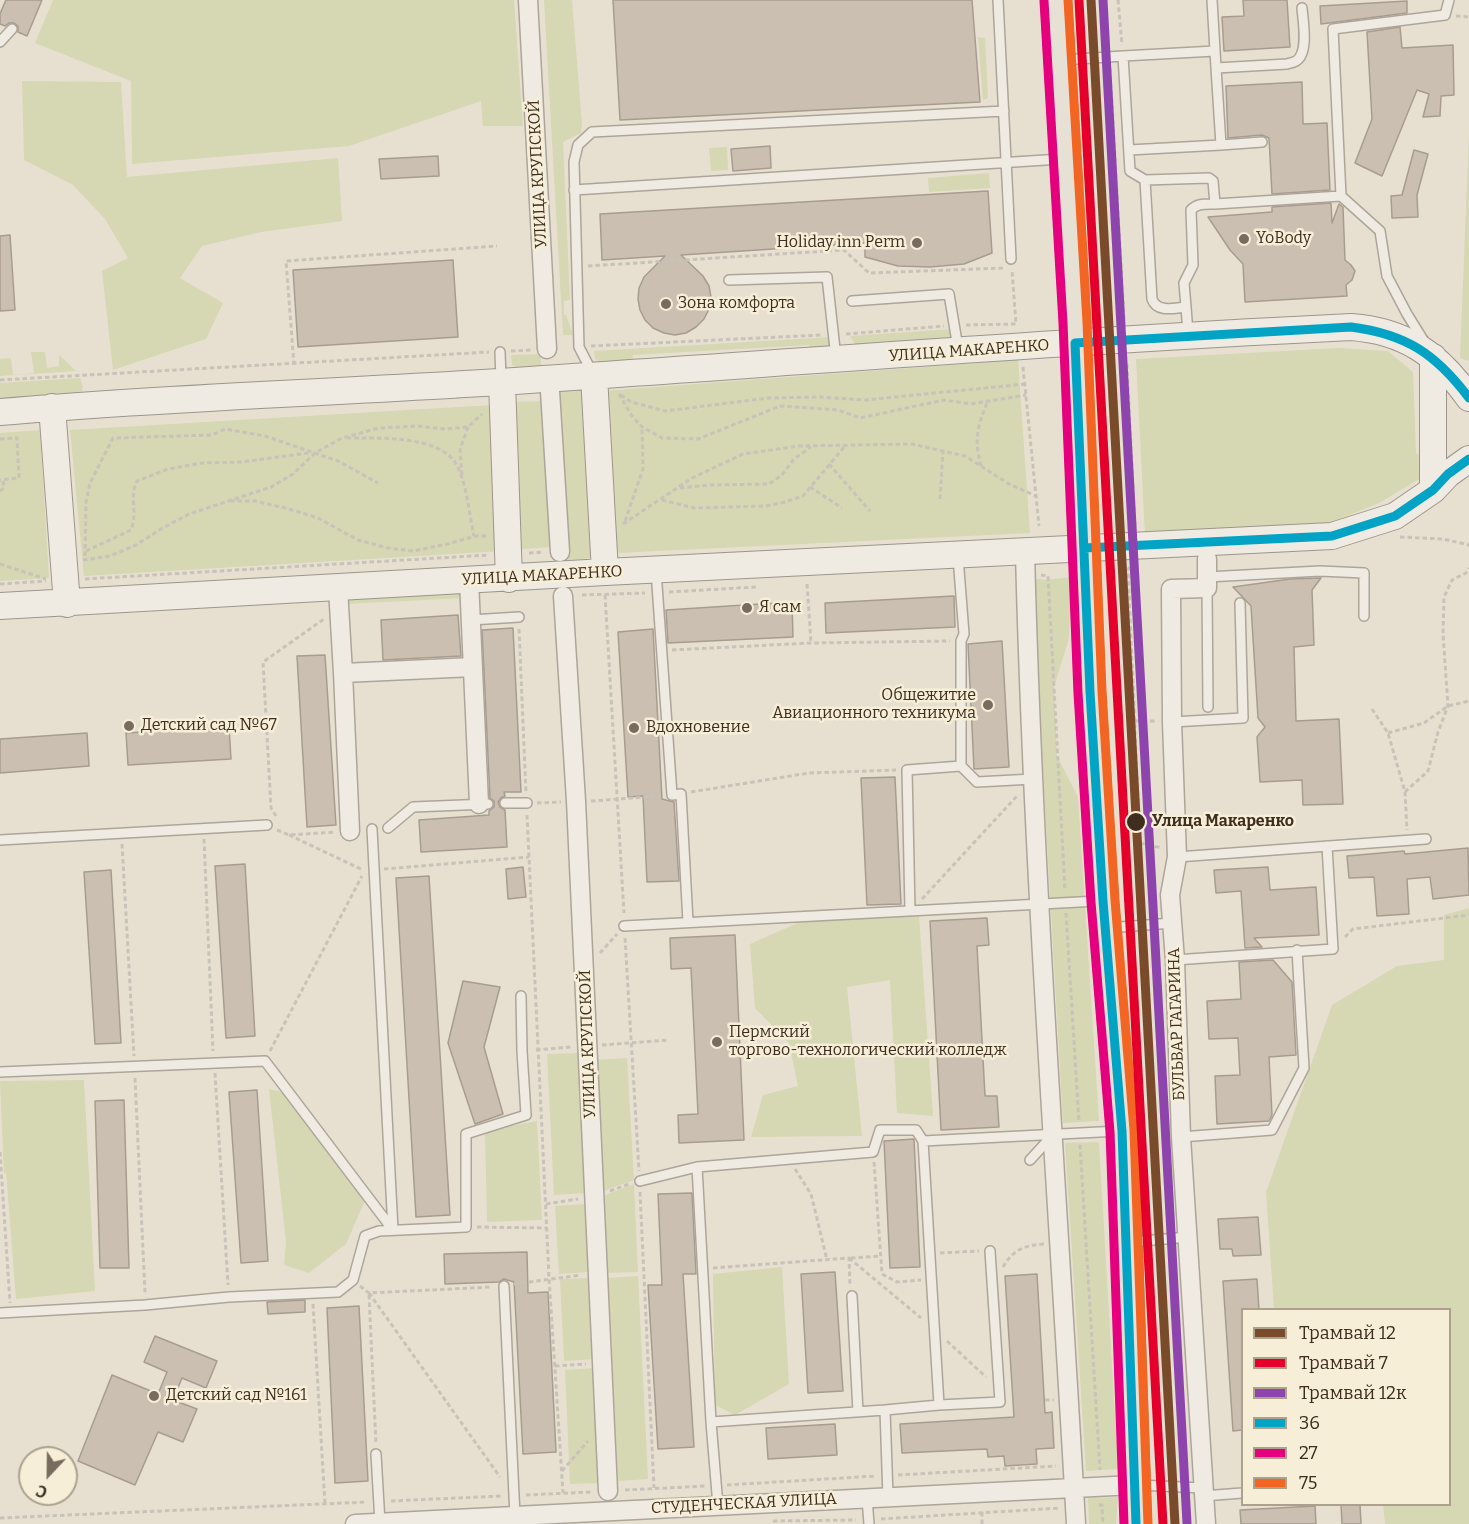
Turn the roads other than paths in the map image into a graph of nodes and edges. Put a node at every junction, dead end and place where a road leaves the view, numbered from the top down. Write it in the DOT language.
graph roads {
  1 [pos="528,0"];
  2 [pos="998,0"];
  3 [pos="1056,0"];
  4 [pos="1212,0"];
  5 [pos="1449,0"];
  6 [pos="1302,8"];
  7 [pos="12,29"];
  8 [pos="0,42"];
  9 [pos="1215,51"];
  10 [pos="1123,56"];
  11 [pos="1060,60"];
  12 [pos="1216,68"];
  13 [pos="1004,111"];
  14 [pos="1262,142"];
  15 [pos="1221,145"];
  16 [pos="1129,150"];
  17 [pos="1066,158"];
  18 [pos="1006,162"];
  19 [pos="1145,180"];
  20 [pos="574,190"];
  21 [pos="1341,196"];
  22 [pos="1215,204"];
  23 [pos="1011,259"];
  24 [pos="729,280"];
  25 [pos="852,301"];
  26 [pos="1186,307"];
  27 [pos="1188,335"];
  28 [pos="1075,343"];
  29 [pos="547,349"];
  30 [pos="958,351"];
  31 [pos="500,352"];
  32 [pos="1433,357"];
  33 [pos="836,361"];
  34 [pos="594,376"];
  35 [pos="502,382"];
  36 [pos="550,391"];
  37 [pos="1469,398"];
  38 [pos="52,407"];
  39 [pos="0,412"];
  40 [pos="1469,459"];
  41 [pos="1433,490"];
  42 [pos="1084,548"];
  43 [pos="560,552"];
  44 [pos="1025,552"];
  45 [pos="958,556"];
  46 [pos="656,570"];
  47 [pos="1207,575"];
  48 [pos="508,579"];
  49 [pos="469,580"];
  50 [pos="605,584"];
  51 [pos="563,596"];
  52 [pos="338,598"];
  53 [pos="1239,603"];
  54 [pos="67,604"];
  55 [pos="0,606"];
  56 [pos="1364,616"];
  57 [pos="519,617"];
  58 [pos="471,620"];
  59 [pos="473,667"];
  60 [pos="343,673"];
  61 [pos="1208,707"];
  62 [pos="1172,722"];
  63 [pos="961,766"];
  64 [pos="1033,779"];
  65 [pos="505,803"];
  66 [pos="527,803"];
  67 [pos="484,804"];
  68 [pos="267,825"];
  69 [pos="388,828"];
  70 [pos="372,829"];
  71 [pos="350,831"];
  72 [pos="1426,839"];
  73 [pos="0,840"];
  74 [pos="1327,846"];
  75 [pos="1178,857"];
  76 [pos="1103,901"];
  77 [pos="1040,904"];
  78 [pos="910,911"];
  79 [pos="688,922"];
  80 [pos="1172,923"];
  81 [pos="624,926"];
  82 [pos="1105,928"];
  83 [pos="1297,950"];
  84 [pos="1175,960"];
  85 [pos="521,996"];
  86 [pos="0,1072"];
  87 [pos="1122,1131"];
  88 [pos="1053,1134"];
  89 [pos="1181,1137"];
  90 [pos="923,1142"];
  91 [pos="1030,1160"];
  92 [pos="697,1167"];
  93 [pos="640,1181"];
  94 [pos="393,1230"];
  95 [pos="1188,1237"];
  96 [pos="1127,1242"];
  97 [pos="990,1251"];
  98 [pos="504,1286"];
  99 [pos="852,1296"];
  100 [pos="0,1313"];
  101 [pos="939,1405"];
  102 [pos="885,1410"];
  103 [pos="858,1412"];
  104 [pos="711,1422"];
  105 [pos="379,1457"];
  106 [pos="1134,1485"];
  107 [pos="1074,1488"];
  108 [pos="608,1491"];
  109 [pos="1202,1492"];
  110 [pos="1241,1494"];
  111 [pos="888,1497"];
  112 [pos="867,1498"];
  113 [pos="718,1506"];
  114 [pos="515,1516"];
  115 [pos="389,1523"];
  116 [pos="355,1524"];
  117 [pos="869,1524"];
  118 [pos="1076,1524"];
  119 [pos="1136,1524"];
  120 [pos="1206,1524"];
  1 -- 29 [label="street, УЛИЦА КРУПСКОЙ"];
  2 -- 13 [label="lane"];
  3 -- 11 [label="main road"];
  4 -- 9 [label="lane"];
  5 -- 21 [label="lane"];
  6 -- 12 [label="lane"];
  7 -- 8 [label="lane"];
  9 -- 10 [label="lane"];
  9 -- 12 [label="lane"];
  10 -- 11 [label="lane"];
  10 -- 16 [label="lane"];
  11 -- 17 [label="main road"];
  12 -- 15 [label="lane"];
  13 -- 18 [label="lane"];
  13 -- 20 [label="lane"];
  14 -- 15 [label="lane"];
  15 -- 16 [label="lane"];
  16 -- 19 [label="lane"];
  17 -- 18 [label="lane"];
  17 -- 28 [label="main road"];
  18 -- 20 [label="lane"];
  18 -- 23 [label="lane"];
  19 -- 22 [label="lane"];
  19 -- 26 [label="lane"];
  20 -- 34 [label="lane"];
  21 -- 22 [label="lane"];
  21 -- 32 [label="lane"];
  22 -- 26 [label="lane"];
  24 -- 33 [label="lane"];
  25 -- 30 [label="lane"];
  26 -- 27 [label="lane"];
  27 -- 28 [label="main road, УЛИЦА МАКАРЕНКО"];
  27 -- 32 [label="main road, УЛИЦА МАКАРЕНКО"];
  28 -- 30 [label="main road, УЛИЦА МАКАРЕНКО"];
  28 -- 42 [label="main road"];
  30 -- 33 [label="main road, УЛИЦА МАКАРЕНКО"];
  31 -- 35 [label="lane"];
  32 -- 37 [label="main road, УЛИЦА МАКАРЕНКО"];
  32 -- 41 [label="main road"];
  33 -- 34 [label="main road, УЛИЦА МАКАРЕНКО"];
  34 -- 35 [label="main road, УЛИЦА МАКАРЕНКО"];
  34 -- 50 [label="main road"];
  35 -- 38 [label="main road, УЛИЦА МАКАРЕНКО"];
  35 -- 48 [label="main road"];
  36 -- 43 [label="street"];
  38 -- 39 [label="main road, УЛИЦА МАКАРЕНКО"];
  38 -- 54 [label="main road"];
  40 -- 41 [label="main road, УЛИЦА МАКАРЕНКО"];
  41 -- 42 [label="main road, УЛИЦА МАКАРЕНКО"];
  42 -- 44 [label="main road, УЛИЦА МАКАРЕНКО"];
  42 -- 76 [label="main road"];
  44 -- 45 [label="main road, УЛИЦА МАКАРЕНКО"];
  44 -- 64 [label="street"];
  45 -- 46 [label="main road, УЛИЦА МАКАРЕНКО"];
  45 -- 63 [label="lane"];
  46 -- 50 [label="main road, УЛИЦА МАКАРЕНКО"];
  46 -- 79 [label="lane"];
  47 -- 56 [label="lane"];
  47 -- 61 [label="lane"];
  47 -- 62 [label="street, БУЛЬВАР ГАГАРИНА"];
  48 -- 49 [label="main road, УЛИЦА МАКАРЕНКО"];
  48 -- 50 [label="main road, УЛИЦА МАКАРЕНКО"];
  49 -- 52 [label="main road, УЛИЦА МАКАРЕНКО"];
  49 -- 58 [label="street"];
  51 -- 108 [label="street, УЛИЦА КРУПСКОЙ"];
  52 -- 54 [label="main road, УЛИЦА МАКАРЕНКО"];
  52 -- 60 [label="street"];
  53 -- 62 [label="lane"];
  54 -- 55 [label="main road, УЛИЦА МАКАРЕНКО"];
  57 -- 58 [label="lane"];
  58 -- 59 [label="street"];
  59 -- 60 [label="street"];
  59 -- 67 [label="street"];
  60 -- 71 [label="street"];
  62 -- 75 [label="street, БУЛЬВАР ГАГАРИНА"];
  63 -- 64 [label="lane"];
  63 -- 78 [label="lane"];
  64 -- 77 [label="street"];
  65 -- 66 [label="lane"];
  67 -- 69 [label="lane"];
  68 -- 73 [label="lane"];
  70 -- 94 [label="lane"];
  72 -- 74 [label="lane"];
  74 -- 75 [label="lane"];
  74 -- 83 [label="lane"];
  75 -- 80 [label="street, БУЛЬВАР ГАГАРИНА"];
  76 -- 77 [label="lane"];
  76 -- 82 [label="main road"];
  77 -- 78 [label="lane"];
  77 -- 88 [label="street"];
  78 -- 79 [label="lane"];
  79 -- 81 [label="lane"];
  80 -- 82 [label="lane"];
  80 -- 84 [label="street, БУЛЬВАР ГАГАРИНА"];
  82 -- 87 [label="main road"];
  83 -- 84 [label="lane"];
  83 -- 89 [label="lane"];
  84 -- 89 [label="street, БУЛЬВАР ГАГАРИНА"];
  85 -- 94 [label="lane"];
  86 -- 94 [label="lane"];
  87 -- 88 [label="lane"];
  87 -- 96 [label="main road"];
  88 -- 90 [label="lane"];
  88 -- 91 [label="lane"];
  88 -- 107 [label="street"];
  89 -- 95 [label="street, БУЛЬВАР ГАГАРИНА"];
  90 -- 92 [label="lane"];
  90 -- 101 [label="lane"];
  92 -- 93 [label="lane"];
  92 -- 104 [label="lane"];
  94 -- 100 [label="lane"];
  95 -- 96 [label="lane"];
  95 -- 109 [label="street, БУЛЬВАР ГАГАРИНА"];
  96 -- 106 [label="main road"];
  97 -- 101 [label="lane"];
  98 -- 114 [label="lane"];
  99 -- 103 [label="lane"];
  101 -- 102 [label="lane"];
  102 -- 103 [label="lane"];
  102 -- 111 [label="lane"];
  103 -- 104 [label="lane"];
  104 -- 113 [label="lane"];
  105 -- 115 [label="lane"];
  106 -- 107 [label="street, СТУДЕНЧЕСКАЯ УЛИЦА"];
  106 -- 109 [label="lane"];
  106 -- 119 [label="main road"];
  107 -- 111 [label="street, СТУДЕНЧЕСКАЯ УЛИЦА"];
  107 -- 118 [label="street"];
  109 -- 110 [label="lane"];
  109 -- 120 [label="street, БУЛЬВАР ГАГАРИНА"];
  111 -- 112 [label="street, СТУДЕНЧЕСКАЯ УЛИЦА"];
  112 -- 113 [label="street, СТУДЕНЧЕСКАЯ УЛИЦА"];
  112 -- 117 [label="lane"];
  113 -- 114 [label="street, СТУДЕНЧЕСКАЯ УЛИЦА"];
  114 -- 115 [label="street, СТУДЕНЧЕСКАЯ УЛИЦА"];
  115 -- 116 [label="street, СТУДЕНЧЕСКАЯ УЛИЦА"];
}
